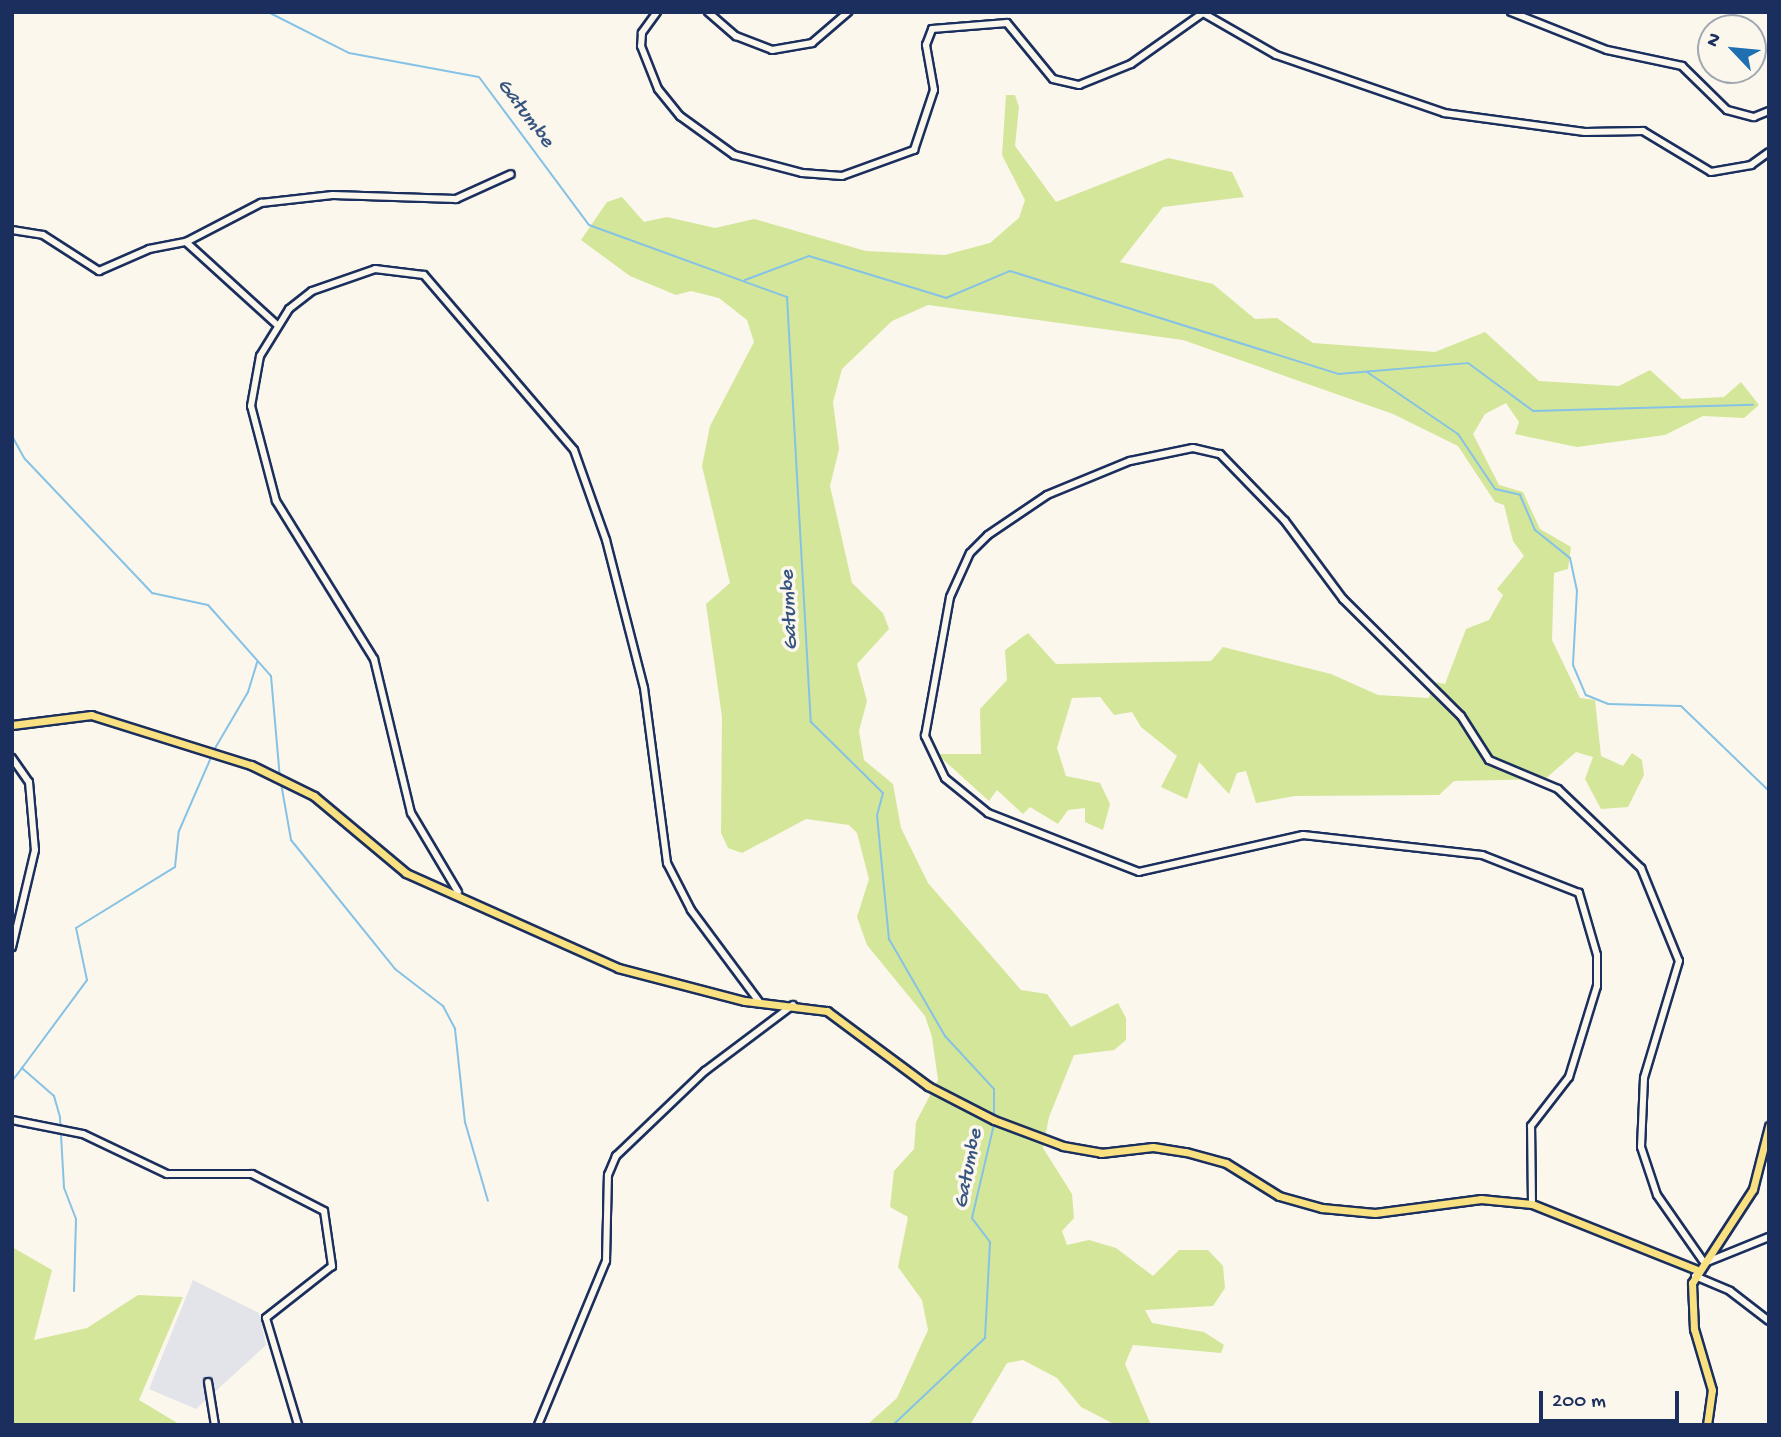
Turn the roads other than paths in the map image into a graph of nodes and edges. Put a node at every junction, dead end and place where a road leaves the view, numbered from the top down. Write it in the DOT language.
graph roads {
  1 [pos="657,12"];
  2 [pos="708,12"];
  3 [pos="848,12"];
  4 [pos="1511,12"];
  5 [pos="1769,111"];
  6 [pos="1769,152"];
  7 [pos="511,174"];
  8 [pos="12,230"];
  9 [pos="186,242"];
  10 [pos="276,324"];
  11 [pos="12,725"];
  12 [pos="12,758"];
  13 [pos="458,892"];
  14 [pos="12,947"];
  15 [pos="760,1003"];
  16 [pos="793,1005"];
  17 [pos="12,1120"];
  18 [pos="1769,1126"];
  19 [pos="1532,1203"];
  20 [pos="1769,1237"];
  21 [pos="1703,1261"];
  22 [pos="1696,1273"];
  23 [pos="1769,1321"];
  24 [pos="208,1382"];
  25 [pos="215,1425"];
  26 [pos="298,1425"];
  27 [pos="538,1425"];
  28 [pos="1707,1425"];
  1 -- 6 [label="street"];
  2 -- 3 [label="street"];
  4 -- 5 [label="street"];
  7 -- 9 [label="street"];
  8 -- 9 [label="street"];
  9 -- 10 [label="street"];
  10 -- 13 [label="street"];
  10 -- 15 [label="street"];
  11 -- 13 [label="main road"];
  12 -- 14 [label="street"];
  13 -- 15 [label="main road"];
  15 -- 16 [label="main road"];
  16 -- 19 [label="main road"];
  16 -- 27 [label="street"];
  17 -- 26 [label="street"];
  18 -- 21 [label="main road"];
  19 -- 21 [label="street"];
  19 -- 22 [label="main road"];
  20 -- 22 [label="street"];
  21 -- 22 [label="main road"];
  22 -- 23 [label="street"];
  22 -- 28 [label="main road"];
  24 -- 25 [label="street"];
}
